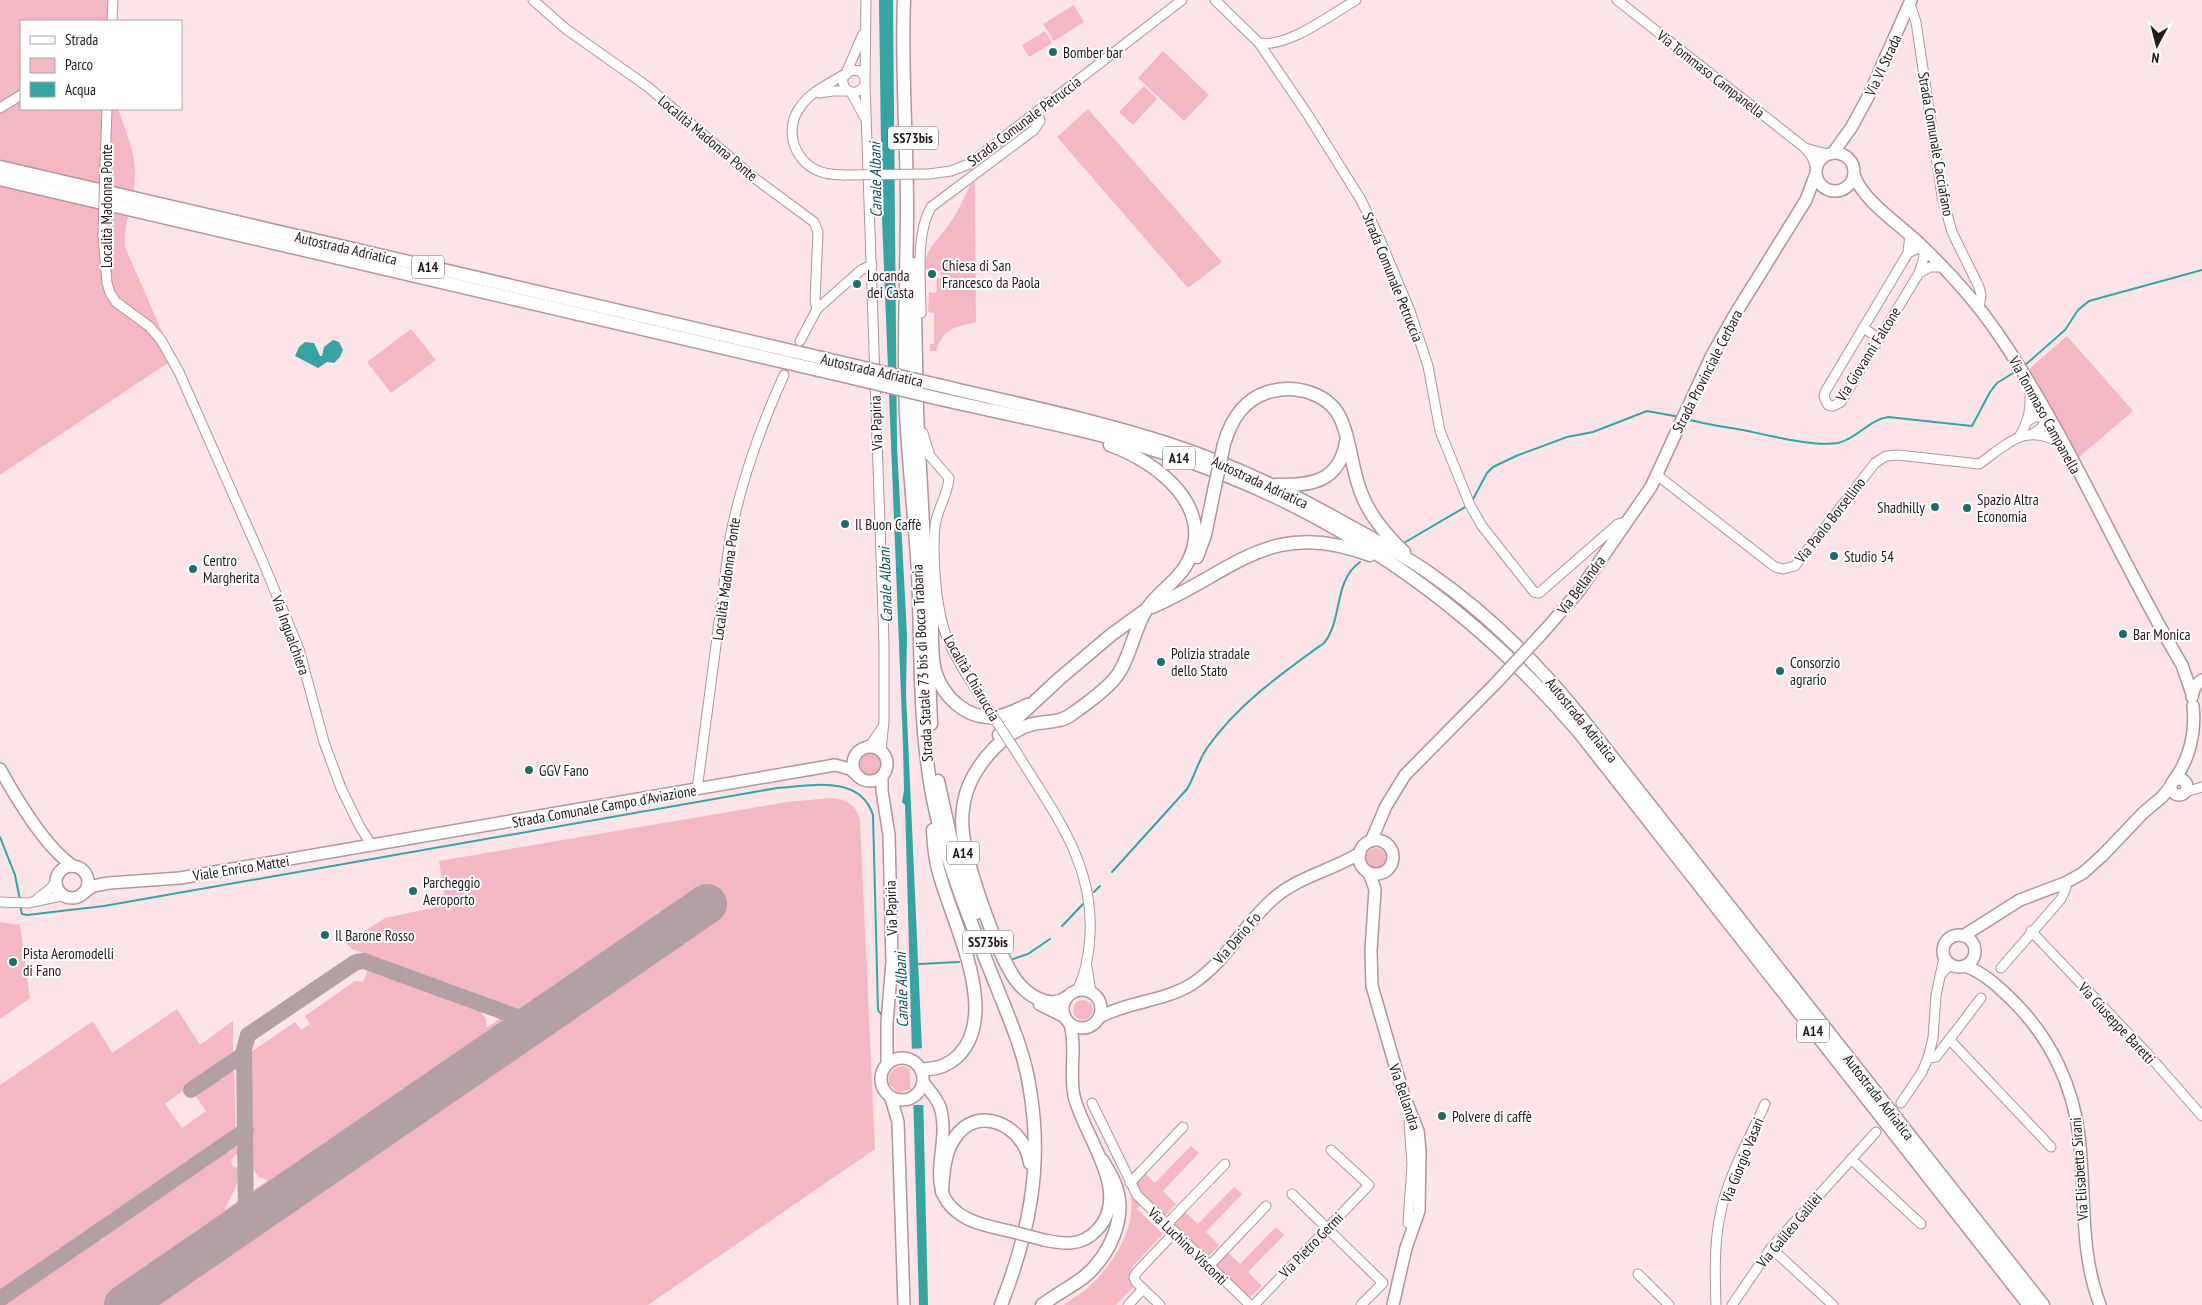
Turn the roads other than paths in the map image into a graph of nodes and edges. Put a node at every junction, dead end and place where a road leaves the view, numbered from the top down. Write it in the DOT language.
graph roads {
  1 [pos="114,0"];
  2 [pos="533,0"];
  3 [pos="866,0"];
  4 [pos="904,0"];
  5 [pos="911,0"];
  6 [pos="1182,0"];
  7 [pos="1215,0"];
  8 [pos="1356,0"];
  9 [pos="1617,0"];
  10 [pos="1910,2"];
  11 [pos="112,20"];
  12 [pos="866,27"];
  13 [pos="1259,43"];
  14 [pos="846,73"];
  15 [pos="865,80"];
  16 [pos="849,92"];
  17 [pos="814,94"];
  18 [pos="20,96"];
  19 [pos="0,108"];
  20 [pos="106,110"];
  21 [pos="1037,113"];
  22 [pos="868,125"];
  23 [pos="1851,128"];
  24 [pos="1805,148"];
  25 [pos="1830,154"];
  26 [pos="1850,161"];
  27 [pos="0,167"];
  28 [pos="1816,172"];
  29 [pos="1854,176"];
  30 [pos="0,179"];
  31 [pos="1828,190"];
  32 [pos="1841,190"];
  33 [pos="1866,197"];
  34 [pos="1806,200"];
  35 [pos="1910,234"];
  36 [pos="1925,248"];
  37 [pos="1908,253"];
  38 [pos="872,265"];
  39 [pos="1943,267"];
  40 [pos="1918,272"];
  41 [pos="1979,308"];
  42 [pos="816,309"];
  43 [pos="1863,328"];
  44 [pos="1879,338"];
  45 [pos="161,340"];
  46 [pos="800,342"];
  47 [pos="854,372"];
  48 [pos="784,375"];
  49 [pos="2027,379"];
  50 [pos="941,392"];
  51 [pos="2048,416"];
  52 [pos="1026,419"];
  53 [pos="2028,421"];
  54 [pos="2034,433"];
  55 [pos="2018,437"];
  56 [pos="1346,439"];
  57 [pos="2062,444"];
  58 [pos="1657,475"];
  59 [pos="1273,485"];
  60 [pos="1469,503"];
  61 [pos="1630,520"];
  62 [pos="1400,567"];
  63 [pos="1421,568"];
  64 [pos="926,575"];
  65 [pos="1145,610"];
  66 [pos="2182,665"];
  67 [pos="2202,678"];
  68 [pos="2192,694"];
  69 [pos="1034,702"];
  70 [pos="2193,706"];
  71 [pos="2202,716"];
  72 [pos="884,721"];
  73 [pos="2198,731"];
  74 [pos="861,750"];
  75 [pos="881,751"];
  76 [pos="836,765"];
  77 [pos="0,769"];
  78 [pos="882,777"];
  79 [pos="864,779"];
  80 [pos="2179,786"];
  81 [pos="2200,787"];
  82 [pos="697,790"];
  83 [pos="933,806"];
  84 [pos="886,809"];
  85 [pos="1381,821"];
  86 [pos="359,825"];
  87 [pos="1371,841"];
  88 [pos="1385,843"];
  89 [pos="49,844"];
  90 [pos="372,846"];
  91 [pos="354,849"];
  92 [pos="1360,852"];
  93 [pos="1338,865"];
  94 [pos="73,866"];
  95 [pos="1366,870"];
  96 [pos="1382,873"];
  97 [pos="87,876"];
  98 [pos="57,877"];
  99 [pos="109,883"];
  100 [pos="2065,883"];
  101 [pos="1374,889"];
  102 [pos="82,894"];
  103 [pos="68,897"];
  104 [pos="4,902"];
  105 [pos="28,903"];
  106 [pos="1978,927"];
  107 [pos="2031,931"];
  108 [pos="1963,936"];
  109 [pos="1974,951"];
  110 [pos="1948,962"];
  111 [pos="1087,964"];
  112 [pos="1965,966"];
  113 [pos="2001,968"];
  114 [pos="1981,972"];
  115 [pos="1071,994"];
  116 [pos="1095,995"];
  117 [pos="1981,998"];
  118 [pos="1134,1004"];
  119 [pos="1100,1017"];
  120 [pos="1067,1020"];
  121 [pos="1091,1026"];
  122 [pos="888,1037"];
  123 [pos="1949,1039"];
  124 [pos="1074,1054"];
  125 [pos="904,1058"];
  126 [pos="1928,1058"];
  127 [pos="887,1064"];
  128 [pos="922,1076"];
  129 [pos="913,1096"];
  130 [pos="891,1098"];
  131 [pos="938,1102"];
  132 [pos="1092,1103"];
  133 [pos="1901,1103"];
  134 [pos="1765,1104"];
  135 [pos="2202,1116"];
  136 [pos="898,1122"];
  137 [pos="1409,1123"];
  138 [pos="1183,1127"];
  139 [pos="1876,1132"];
  140 [pos="2051,1147"];
  141 [pos="1332,1150"];
  142 [pos="1851,1159"];
  143 [pos="1102,1160"];
  144 [pos="1225,1164"];
  145 [pos="1416,1170"];
  146 [pos="1130,1183"];
  147 [pos="942,1192"];
  148 [pos="1033,1192"];
  149 [pos="1292,1194"];
  150 [pos="1266,1206"];
  151 [pos="1408,1223"];
  152 [pos="1921,1224"];
  153 [pos="1166,1225"];
  154 [pos="1327,1228"];
  155 [pos="1174,1233"];
  156 [pos="1771,1248"];
  157 [pos="1209,1266"];
  158 [pos="1638,1274"];
  159 [pos="1143,1289"];
  160 [pos="904,1305"];
  161 [pos="1001,1305"];
  162 [pos="1010,1305"];
  163 [pos="1042,1305"];
  164 [pos="1128,1305"];
  165 [pos="1160,1305"];
  166 [pos="1250,1305"];
  167 [pos="1254,1305"];
  168 [pos="1361,1305"];
  169 [pos="1393,1305"];
  170 [pos="1669,1305"];
  171 [pos="1716,1305"];
  172 [pos="1732,1305"];
  173 [pos="1833,1305"];
  174 [pos="2029,1305"];
  175 [pos="2044,1305"];
  176 [pos="2100,1305"];
  1 -- 11 [label="street"];
  2 -- 42 [label="street, Località Madonna Ponte"];
  3 -- 12 [label="street, Via Papiria"];
  4 -- 83 [label="highway, Strada Statale 73 bis di Bocca Trabaria / SS73bis"];
  5 -- 64 [label="highway, Strada Statale 73 bis di Bocca Trabaria / SS73bis"];
  6 -- 21 [label="street, Strada Comunale Petruccia"];
  7 -- 13 [label="street, Strada Comunale Petruccia"];
  8 -- 13 [label="street"];
  9 -- 24 [label="street, Via Tommaso Campanella"];
  10 -- 23 [label="main road, Via VI Strada"];
  10 -- 41 [label="street, Strada Comunale Cacciafano"];
  12 -- 14 [label="street, Via Papiria"];
  12 -- 15 [label="street, Via Papiria"];
  13 -- 60 [label="street, Strada Comunale Petruccia"];
  14 -- 15 [label="street"];
  14 -- 16 [label="street, Via Papiria"];
  14 -- 17 [label="street, Strada Comunale Petruccia"];
  15 -- 16 [label="street"];
  15 -- 22 [label="street, Via Papiria"];
  16 -- 17 [label="street"];
  16 -- 22 [label="street, Via Papiria"];
  17 -- 21 [label="street, Strada Comunale Petruccia, bridge"];
  18 -- 19 [label="street"];
  20 -- 45 [label="street, Località Madonna Ponte, bridge"];
  21 -- 111 [label="street, Località Chiaruccia, bridge"];
  22 -- 38 [label="street, Via Papiria"];
  23 -- 25 [label="main road, Via VI Strada"];
  23 -- 26 [label="main road, Via VI Strada"];
  24 -- 25 [label="street, Via Tommaso Campanella"];
  24 -- 28 [label="street, Via Tommaso Campanella"];
  25 -- 26 [label="main road"];
  25 -- 28 [label="main road, Strada Provinciale Cerbara"];
  26 -- 29 [label="main road"];
  27 -- 47 [label="highway, Autostrada Adriatica / A14"];
  28 -- 31 [label="main road"];
  28 -- 34 [label="main road, Strada Provinciale Cerbara"];
  29 -- 32 [label="main road"];
  29 -- 33 [label="main road, Via Tommaso Campanella"];
  30 -- 47 [label="highway, Autostrada Adriatica / A14"];
  31 -- 32 [label="main road"];
  31 -- 34 [label="main road"];
  32 -- 33 [label="main road, Via Tommaso Campanella"];
  33 -- 35 [label="main road, Via Tommaso Campanella"];
  34 -- 58 [label="main road, Strada Provinciale Cerbara"];
  35 -- 36 [label="main road, Via Tommaso Campanella"];
  35 -- 37 [label="street, Via Giovanni Falcone"];
  36 -- 37 [label="street"];
  36 -- 39 [label="main road, Via Tommaso Campanella"];
  36 -- 40 [label="street, Via Giovanni Falcone"];
  37 -- 43 [label="street, Via Giovanni Falcone"];
  38 -- 42 [label="street, Località Madonna Ponte"];
  38 -- 72 [label="street, Via Papiria"];
  39 -- 40 [label="street"];
  39 -- 41 [label="main road, Via Tommaso Campanella"];
  40 -- 44 [label="street, Via Giovanni Falcone"];
  41 -- 49 [label="main road, Via Tommaso Campanella"];
  42 -- 46 [label="street, Località Madonna Ponte"];
  43 -- 44 [label="street"];
  43 -- 44 [label="street, Via Giovanni Falcone"];
  45 -- 86 [label="street, Via Ingualchiera"];
  47 -- 50 [label="highway, Autostrada Adriatica / A14, bridge"];
  48 -- 82 [label="street, Località Madonna Ponte"];
  49 -- 51 [label="main road, Via Tommaso Campanella"];
  49 -- 53 [label="street, Via Paolo Borsellino"];
  50 -- 52 [label="highway, Autostrada Adriatica / A14"];
  50 -- 59 [label="highway, Autostrada Adriatica / A14"];
  51 -- 53 [label="street"];
  51 -- 54 [label="street"];
  51 -- 57 [label="main road, Via Tommaso Campanella"];
  52 -- 62 [label="highway, Autostrada Adriatica / A14"];
  52 -- 65 [label="highway, A14"];
  53 -- 55 [label="street, Via Paolo Borsellino"];
  54 -- 55 [label="street, Via Paolo Borsellino"];
  54 -- 57 [label="street"];
  55 -- 58 [label="street, Via Paolo Borsellino"];
  56 -- 59 [label="highway, A14"];
  56 -- 63 [label="highway, A14"];
  56 -- 65 [label="highway, A14, bridge"];
  57 -- 66 [label="main road, Via Tommaso Campanella"];
  58 -- 61 [label="main road, Strada Provinciale Cerbara"];
  59 -- 63 [label="highway, Autostrada Adriatica / A14"];
  60 -- 61 [label="street, Via Bellandra"];
  61 -- 85 [label="main road, Via Bellandra, bridge"];
  62 -- 65 [label="highway, A14"];
  62 -- 174 [label="highway, Autostrada Adriatica / A14"];
  63 -- 175 [label="highway, Autostrada Adriatica / A14"];
  64 -- 69 [label="highway"];
  64 -- 162 [label="highway, Strada Statale 73 bis di Bocca Trabaria / SS73bis"];
  65 -- 69 [label="highway, A14"];
  65 -- 115 [label="highway, A14"];
  66 -- 67 [label="main road"];
  66 -- 68 [label="main road, Via Tommaso Campanella"];
  67 -- 68 [label="main road"];
  68 -- 70 [label="main road, Via Tommaso Campanella"];
  69 -- 120 [label="highway, A14"];
  70 -- 71 [label="main road"];
  70 -- 73 [label="main road, Via Tommaso Campanella"];
  72 -- 74 [label="street, Via Papiria"];
  72 -- 75 [label="street, Via Papiria"];
  73 -- 80 [label="main road"];
  74 -- 75 [label="main road"];
  74 -- 76 [label="main road, Strada Comunale Campo d'Aviazione"];
  74 -- 79 [label="main road"];
  75 -- 78 [label="main road"];
  76 -- 79 [label="main road"];
  76 -- 82 [label="main road, Strada Comunale Campo d'Aviazione"];
  77 -- 89 [label="main road"];
  78 -- 79 [label="main road"];
  78 -- 84 [label="main road, Via Papiria"];
  79 -- 84 [label="main road, Via Papiria"];
  80 -- 81 [label="street"];
  80 -- 100 [label="main road"];
  82 -- 90 [label="main road, Strada Comunale Campo d'Aviazione"];
  83 -- 128 [label="highway"];
  83 -- 148 [label="highway, Strada Statale 73 bis di Bocca Trabaria / SS73bis"];
  84 -- 122 [label="main road, Via Papiria"];
  85 -- 87 [label="main road, Via Bellandra"];
  85 -- 88 [label="main road, Via Bellandra"];
  86 -- 90 [label="street, Via Ingualchiera"];
  86 -- 91 [label="street"];
  87 -- 88 [label="main road"];
  87 -- 92 [label="main road, Via Bellandra"];
  88 -- 96 [label="main road, Via Bellandra"];
  89 -- 94 [label="main road"];
  89 -- 98 [label="main road"];
  90 -- 91 [label="main road, Viale Enrico Mattei"];
  91 -- 99 [label="main road, Viale Enrico Mattei"];
  92 -- 93 [label="main road, Via Dario Fo"];
  92 -- 95 [label="main road, Via Bellandra"];
  93 -- 95 [label="main road, Via Dario Fo"];
  93 -- 118 [label="main road, Via Dario Fo"];
  94 -- 97 [label="main road"];
  94 -- 98 [label="main road"];
  95 -- 96 [label="main road"];
  95 -- 101 [label="main road, Via Bellandra"];
  96 -- 101 [label="main road, Via Bellandra"];
  97 -- 99 [label="main road, Viale Enrico Mattei"];
  97 -- 102 [label="main road"];
  98 -- 103 [label="main road"];
  98 -- 105 [label="street"];
  99 -- 102 [label="main road, Viale Enrico Mattei"];
  100 -- 106 [label="main road"];
  100 -- 107 [label="street"];
  101 -- 145 [label="main road, Via Bellandra"];
  102 -- 103 [label="main road"];
  103 -- 105 [label="street"];
  104 -- 105 [label="street"];
  106 -- 108 [label="main road"];
  106 -- 109 [label="main road"];
  107 -- 113 [label="street"];
  107 -- 135 [label="street, Via Giuseppe Baretti"];
  108 -- 109 [label="main road"];
  108 -- 110 [label="main road"];
  109 -- 112 [label="main road"];
  109 -- 114 [label="main road, Via Elisabetta Sirani"];
  110 -- 112 [label="main road"];
  110 -- 126 [label="street"];
  111 -- 115 [label="street"];
  111 -- 116 [label="street"];
  112 -- 114 [label="main road, Via Elisabetta Sirani"];
  114 -- 176 [label="main road, Via Elisabetta Sirani"];
  115 -- 116 [label="main road"];
  115 -- 120 [label="main road"];
  116 -- 118 [label="main road, Via Dario Fo"];
  116 -- 119 [label="main road"];
  117 -- 123 [label="street"];
  118 -- 119 [label="main road, Via Dario Fo"];
  119 -- 121 [label="main road"];
  120 -- 121 [label="main road"];
  120 -- 124 [label="main road"];
  121 -- 124 [label="main road"];
  122 -- 125 [label="main road"];
  122 -- 127 [label="main road, Via Papiria"];
  123 -- 126 [label="street"];
  123 -- 140 [label="street"];
  124 -- 143 [label="main road"];
  125 -- 127 [label="main road"];
  125 -- 128 [label="main road"];
  126 -- 133 [label="street"];
  127 -- 130 [label="main road, Via Papiria"];
  128 -- 129 [label="main road, Via Papiria"];
  128 -- 131 [label="main road"];
  129 -- 130 [label="main road"];
  129 -- 131 [label="main road"];
  129 -- 136 [label="main road, Via Papiria"];
  130 -- 136 [label="main road, Via Papiria"];
  131 -- 147 [label="main road"];
  132 -- 146 [label="street"];
  134 -- 171 [label="street, Via Giorgio Vasari"];
  136 -- 160 [label="main road, Via Papiria"];
  137 -- 145 [label="street, Via Bellandra"];
  138 -- 146 [label="street"];
  139 -- 142 [label="street, Via Galileo Galilei"];
  141 -- 154 [label="street, Via Pietro Germi"];
  142 -- 152 [label="street"];
  142 -- 156 [label="street, Via Galileo Galilei"];
  143 -- 147 [label="main road, bridge"];
  143 -- 163 [label="highway"];
  144 -- 153 [label="street"];
  145 -- 151 [label="street, Via Bellandra"];
  145 -- 169 [label="main road, Via Bellandra"];
  146 -- 153 [label="street, Via Luchino Visconti"];
  147 -- 148 [label="highway"];
  148 -- 161 [label="highway, Strada Statale 73 bis di Bocca Trabaria / SS73bis"];
  149 -- 154 [label="street"];
  150 -- 157 [label="street"];
  153 -- 155 [label="street, Via Luchino Visconti"];
  154 -- 167 [label="street, Via Pietro Germi"];
  154 -- 168 [label="street"];
  155 -- 157 [label="street, Via Luchino Visconti"];
  155 -- 159 [label="street"];
  156 -- 172 [label="street, Via Galileo Galilei"];
  156 -- 173 [label="street"];
  157 -- 166 [label="street, Via Luchino Visconti"];
  158 -- 170 [label="street"];
  159 -- 164 [label="street"];
  159 -- 165 [label="street"];
}
